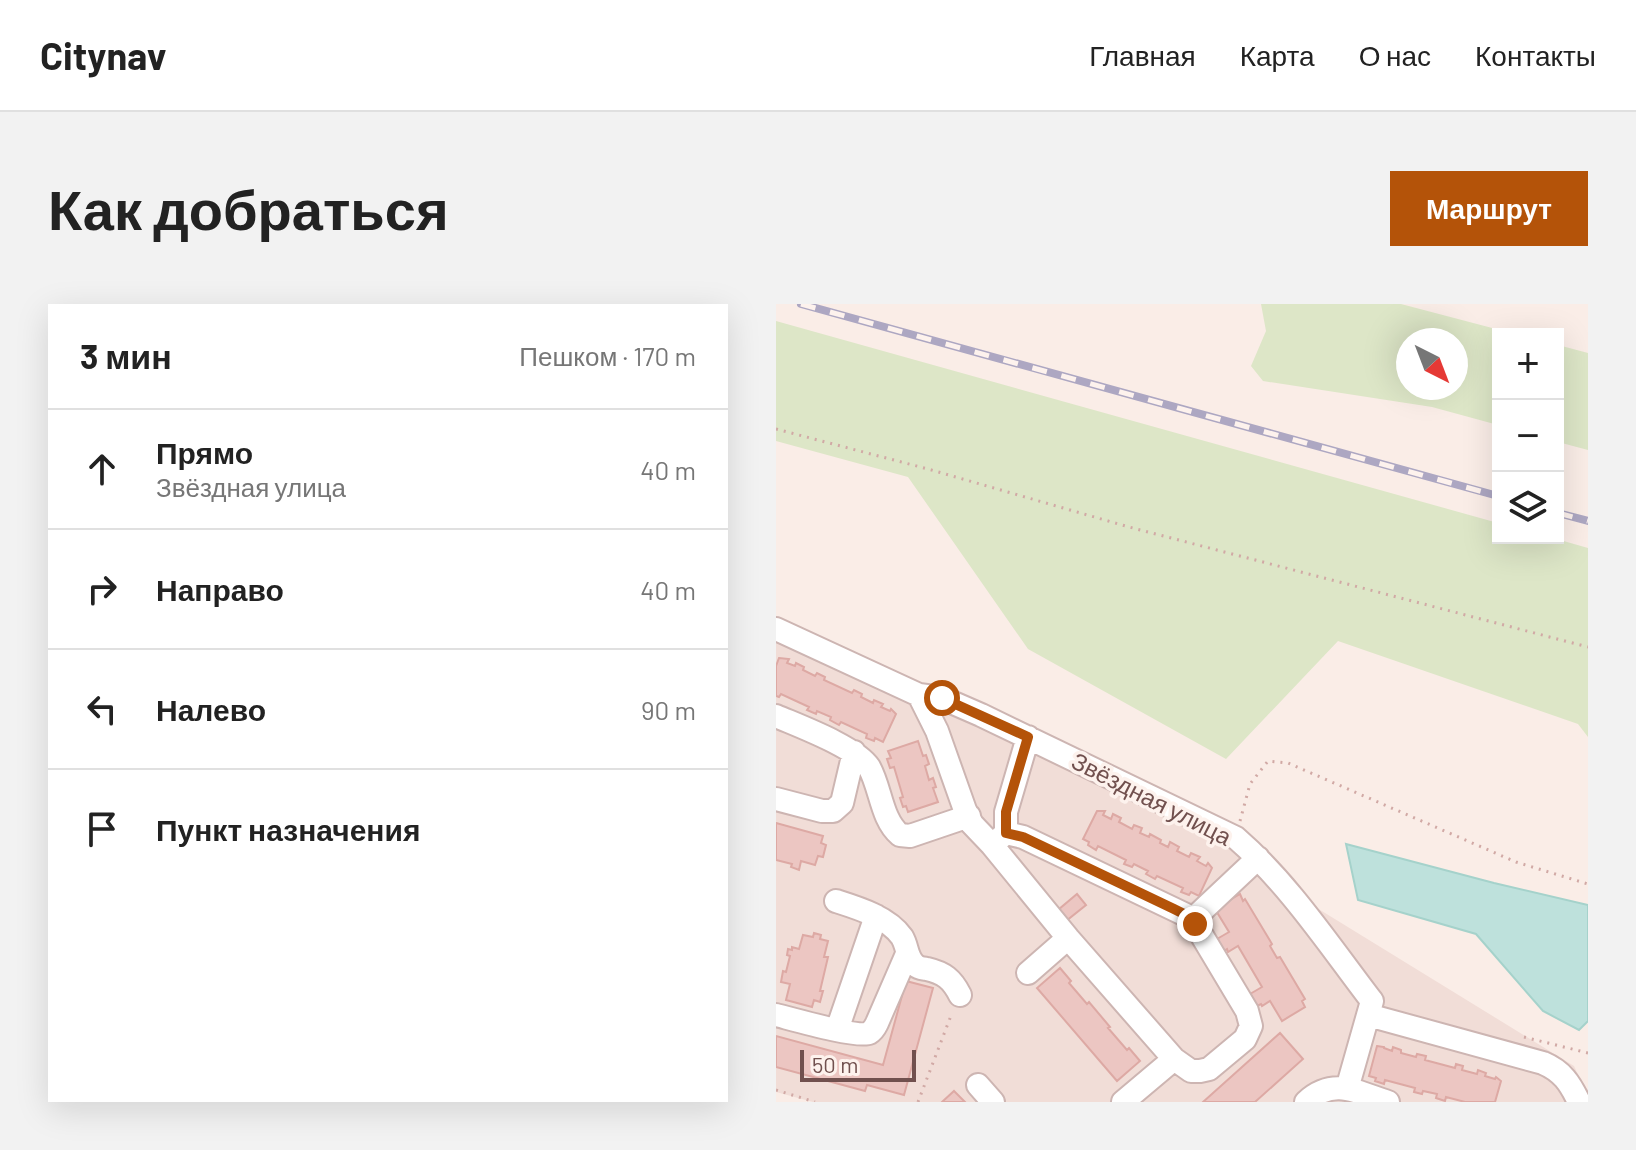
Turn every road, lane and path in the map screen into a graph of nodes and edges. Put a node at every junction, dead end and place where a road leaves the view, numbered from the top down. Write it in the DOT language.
graph roads {
  1 [pos="776,429"];
  2 [pos="776,629"];
  3 [pos="1588,647"];
  4 [pos="919,695"];
  5 [pos="776,716"];
  6 [pos="1028,737"];
  7 [pos="854,752"];
  8 [pos="776,799"];
  9 [pos="969,816"];
  10 [pos="1236,838"];
  11 [pos="999,839"];
  12 [pos="1258,858"];
  13 [pos="1588,884"];
  14 [pos="836,901"];
  15 [pos="876,916"];
  16 [pos="1192,920"];
  17 [pos="1068,938"];
  18 [pos="907,954"];
  19 [pos="1028,973"];
  20 [pos="960,995"];
  21 [pos="776,1015"];
  22 [pos="1368,1015"];
  23 [pos="837,1030"];
  24 [pos="1174,1059"];
  25 [pos="1347,1089"];
  26 [pos="776,1090"];
  27 [pos="815,1102"];
  28 [pos="918,1102"];
  29 [pos="1123,1102"];
  30 [pos="1306,1102"];
  31 [pos="1388,1102"];
  32 [pos="1579,1102"];
  1 -- 3 [label="path"];
  2 -- 4 [label="street, Звёздная улица"];
  4 -- 6 [label="street, Звёздная улица"];
  4 -- 9 [label="street"];
  5 -- 7 [label="street"];
  6 -- 10 [label="street, Звёздная улица"];
  6 -- 11 [label="street"];
  7 -- 8 [label="street"];
  7 -- 9 [label="street"];
  9 -- 11 [label="street"];
  10 -- 12 [label="street, Звёздная улица"];
  10 -- 13 [label="path"];
  11 -- 16 [label="street"];
  11 -- 17 [label="street"];
  12 -- 16 [label="street"];
  12 -- 22 [label="street, Звёздная улица"];
  14 -- 15 [label="street"];
  15 -- 18 [label="street"];
  15 -- 23 [label="street"];
  16 -- 24 [label="street"];
  17 -- 19 [label="street"];
  17 -- 24 [label="street"];
  18 -- 20 [label="street"];
  18 -- 23 [label="street"];
  20 -- 28 [label="path"];
  21 -- 23 [label="street"];
  22 -- 25 [label="street"];
  22 -- 32 [label="street"];
  24 -- 29 [label="street"];
  25 -- 30 [label="street"];
  25 -- 31 [label="street"];
  26 -- 27 [label="path"];
}
